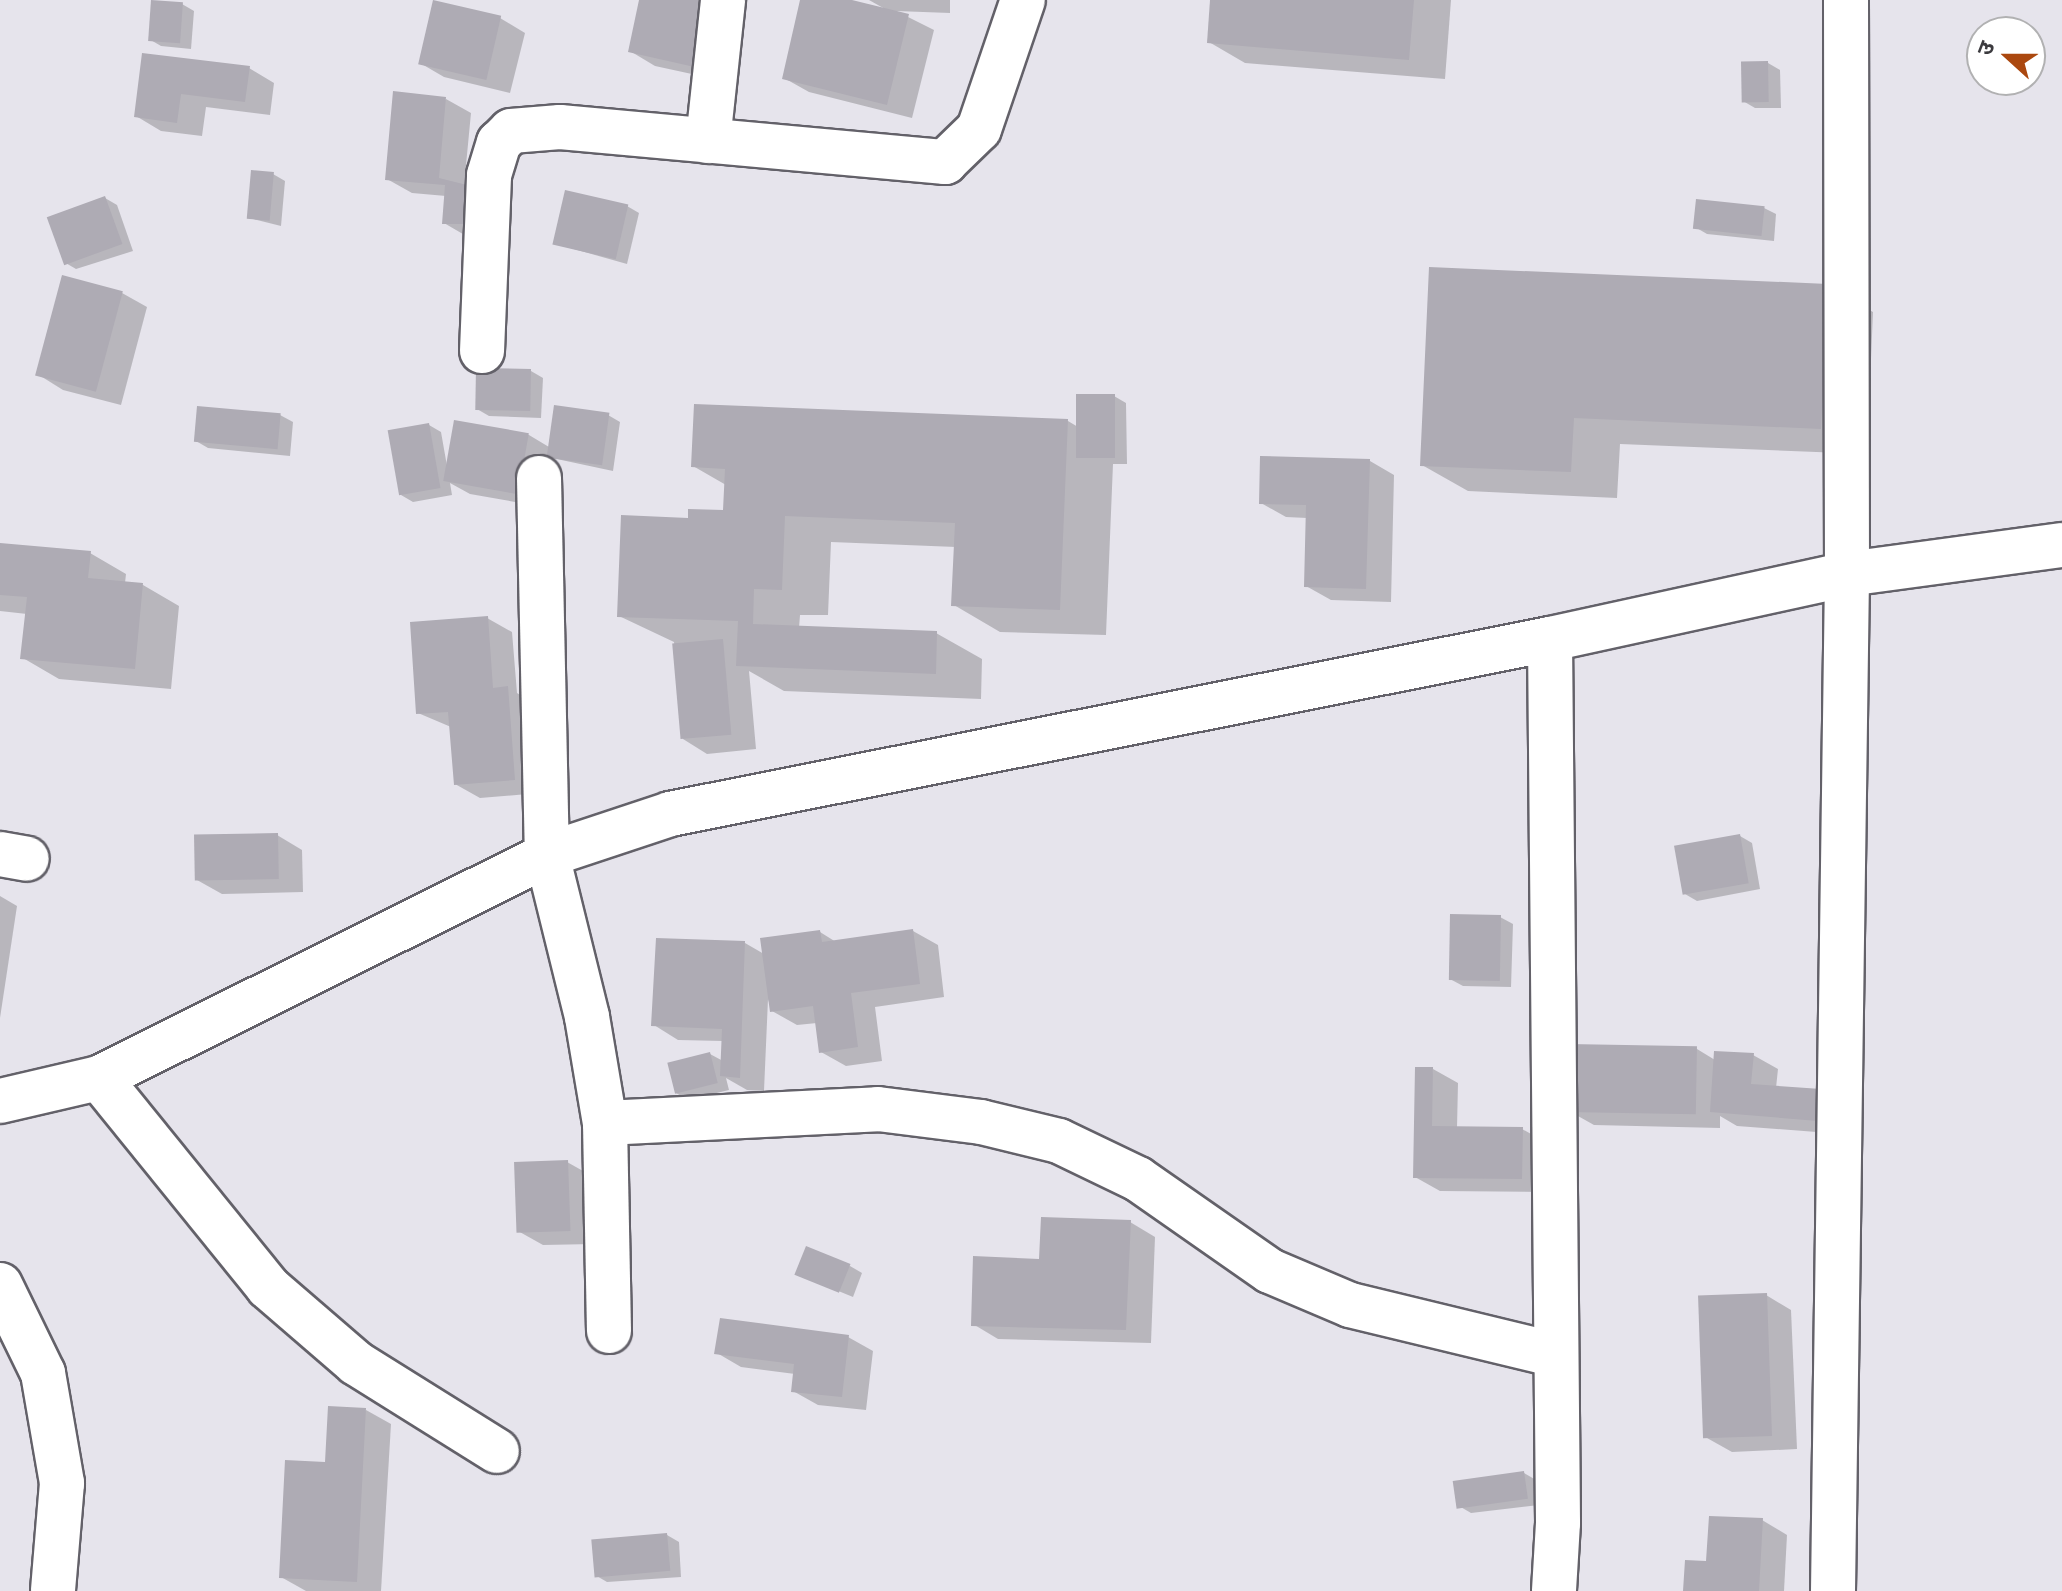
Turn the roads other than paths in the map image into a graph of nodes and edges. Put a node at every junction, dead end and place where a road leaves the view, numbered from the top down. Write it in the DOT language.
graph roads {
  1 [pos="723,0"];
  2 [pos="1023,0"];
  3 [pos="1846,0"];
  4 [pos="708,141"];
  5 [pos="482,351"];
  6 [pos="539,478"];
  7 [pos="2062,545"];
  8 [pos="1847,574"];
  9 [pos="1550,639"];
  10 [pos="547,855"];
  11 [pos="99,1078"];
  12 [pos="0,1101"];
  13 [pos="605,1123"];
  14 [pos="0,1285"];
  15 [pos="609,1331"];
  16 [pos="1556,1355"];
  17 [pos="497,1451"];
  18 [pos="53,1591"];
  19 [pos="1554,1591"];
  20 [pos="1833,1591"];
  1 -- 4 [label="street"];
  2 -- 4 [label="street"];
  3 -- 8 [label="street"];
  4 -- 5 [label="street"];
  6 -- 10 [label="street"];
  7 -- 8 [label="street"];
  8 -- 9 [label="street"];
  8 -- 20 [label="street"];
  9 -- 10 [label="street"];
  9 -- 16 [label="street"];
  10 -- 11 [label="street"];
  10 -- 13 [label="street"];
  11 -- 12 [label="street"];
  11 -- 17 [label="street"];
  13 -- 15 [label="street"];
  13 -- 16 [label="street"];
  14 -- 18 [label="street"];
  16 -- 19 [label="street"];
}
